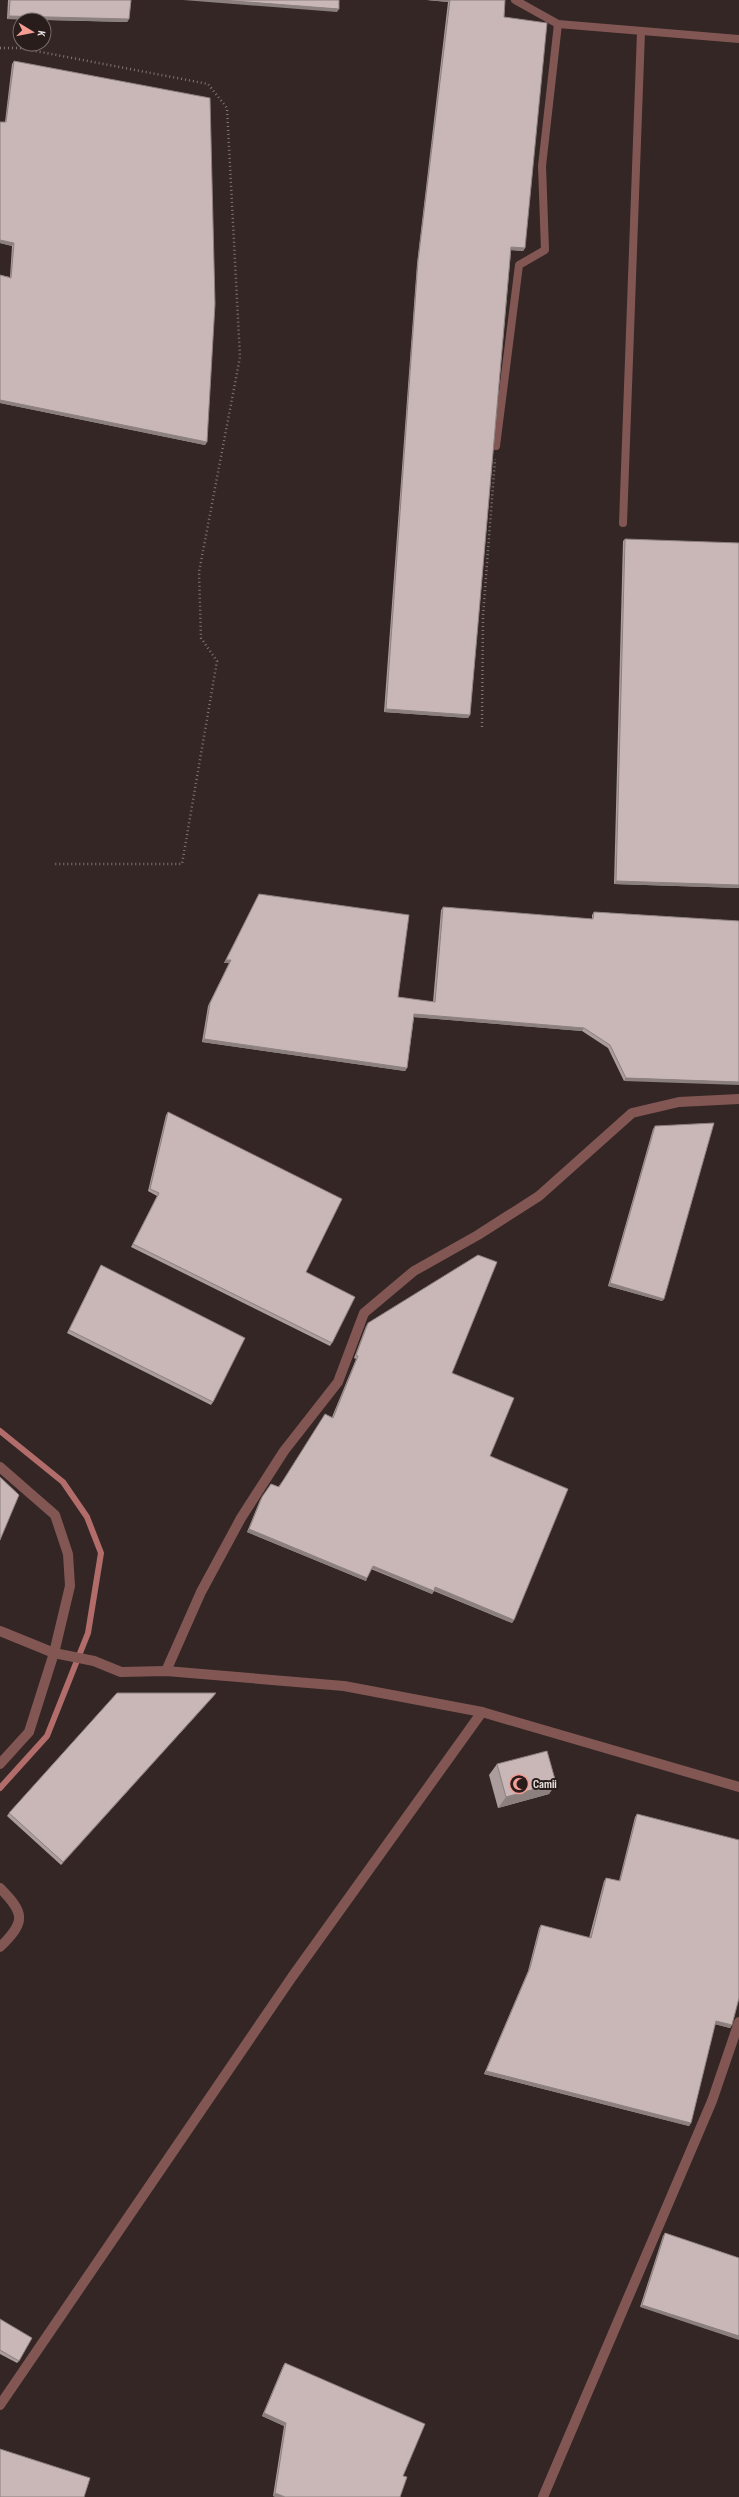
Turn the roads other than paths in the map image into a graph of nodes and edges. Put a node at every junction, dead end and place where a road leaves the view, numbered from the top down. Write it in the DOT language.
graph roads {
  1 [pos="515,0"];
  2 [pos="558,24"];
  3 [pos="641,32"];
  4 [pos="739,39"];
  5 [pos="496,446"];
  6 [pos="623,523"];
  7 [pos="739,1099"];
  8 [pos="0,1467"];
  9 [pos="0,1631"];
  10 [pos="54,1653"];
  11 [pos="166,1671"];
  12 [pos="482,1712"];
  13 [pos="0,1764"];
  14 [pos="739,1787"];
  15 [pos="0,1888"];
  16 [pos="0,1947"];
  17 [pos="739,2022"];
  18 [pos="4,2392"];
  19 [pos="0,2405"];
  20 [pos="542,2497"];
  1 -- 2 [label="lane"];
  2 -- 3 [label="lane"];
  2 -- 5 [label="lane"];
  3 -- 4 [label="lane"];
  3 -- 6 [label="lane"];
  7 -- 11 [label="street"];
  8 -- 10 [label="street"];
  9 -- 10 [label="street"];
  10 -- 11 [label="street"];
  10 -- 13 [label="street"];
  11 -- 12 [label="street"];
  12 -- 14 [label="street"];
  12 -- 18 [label="street"];
  15 -- 16 [label="street"];
  17 -- 20 [label="street"];
  18 -- 19 [label="street"];
}
